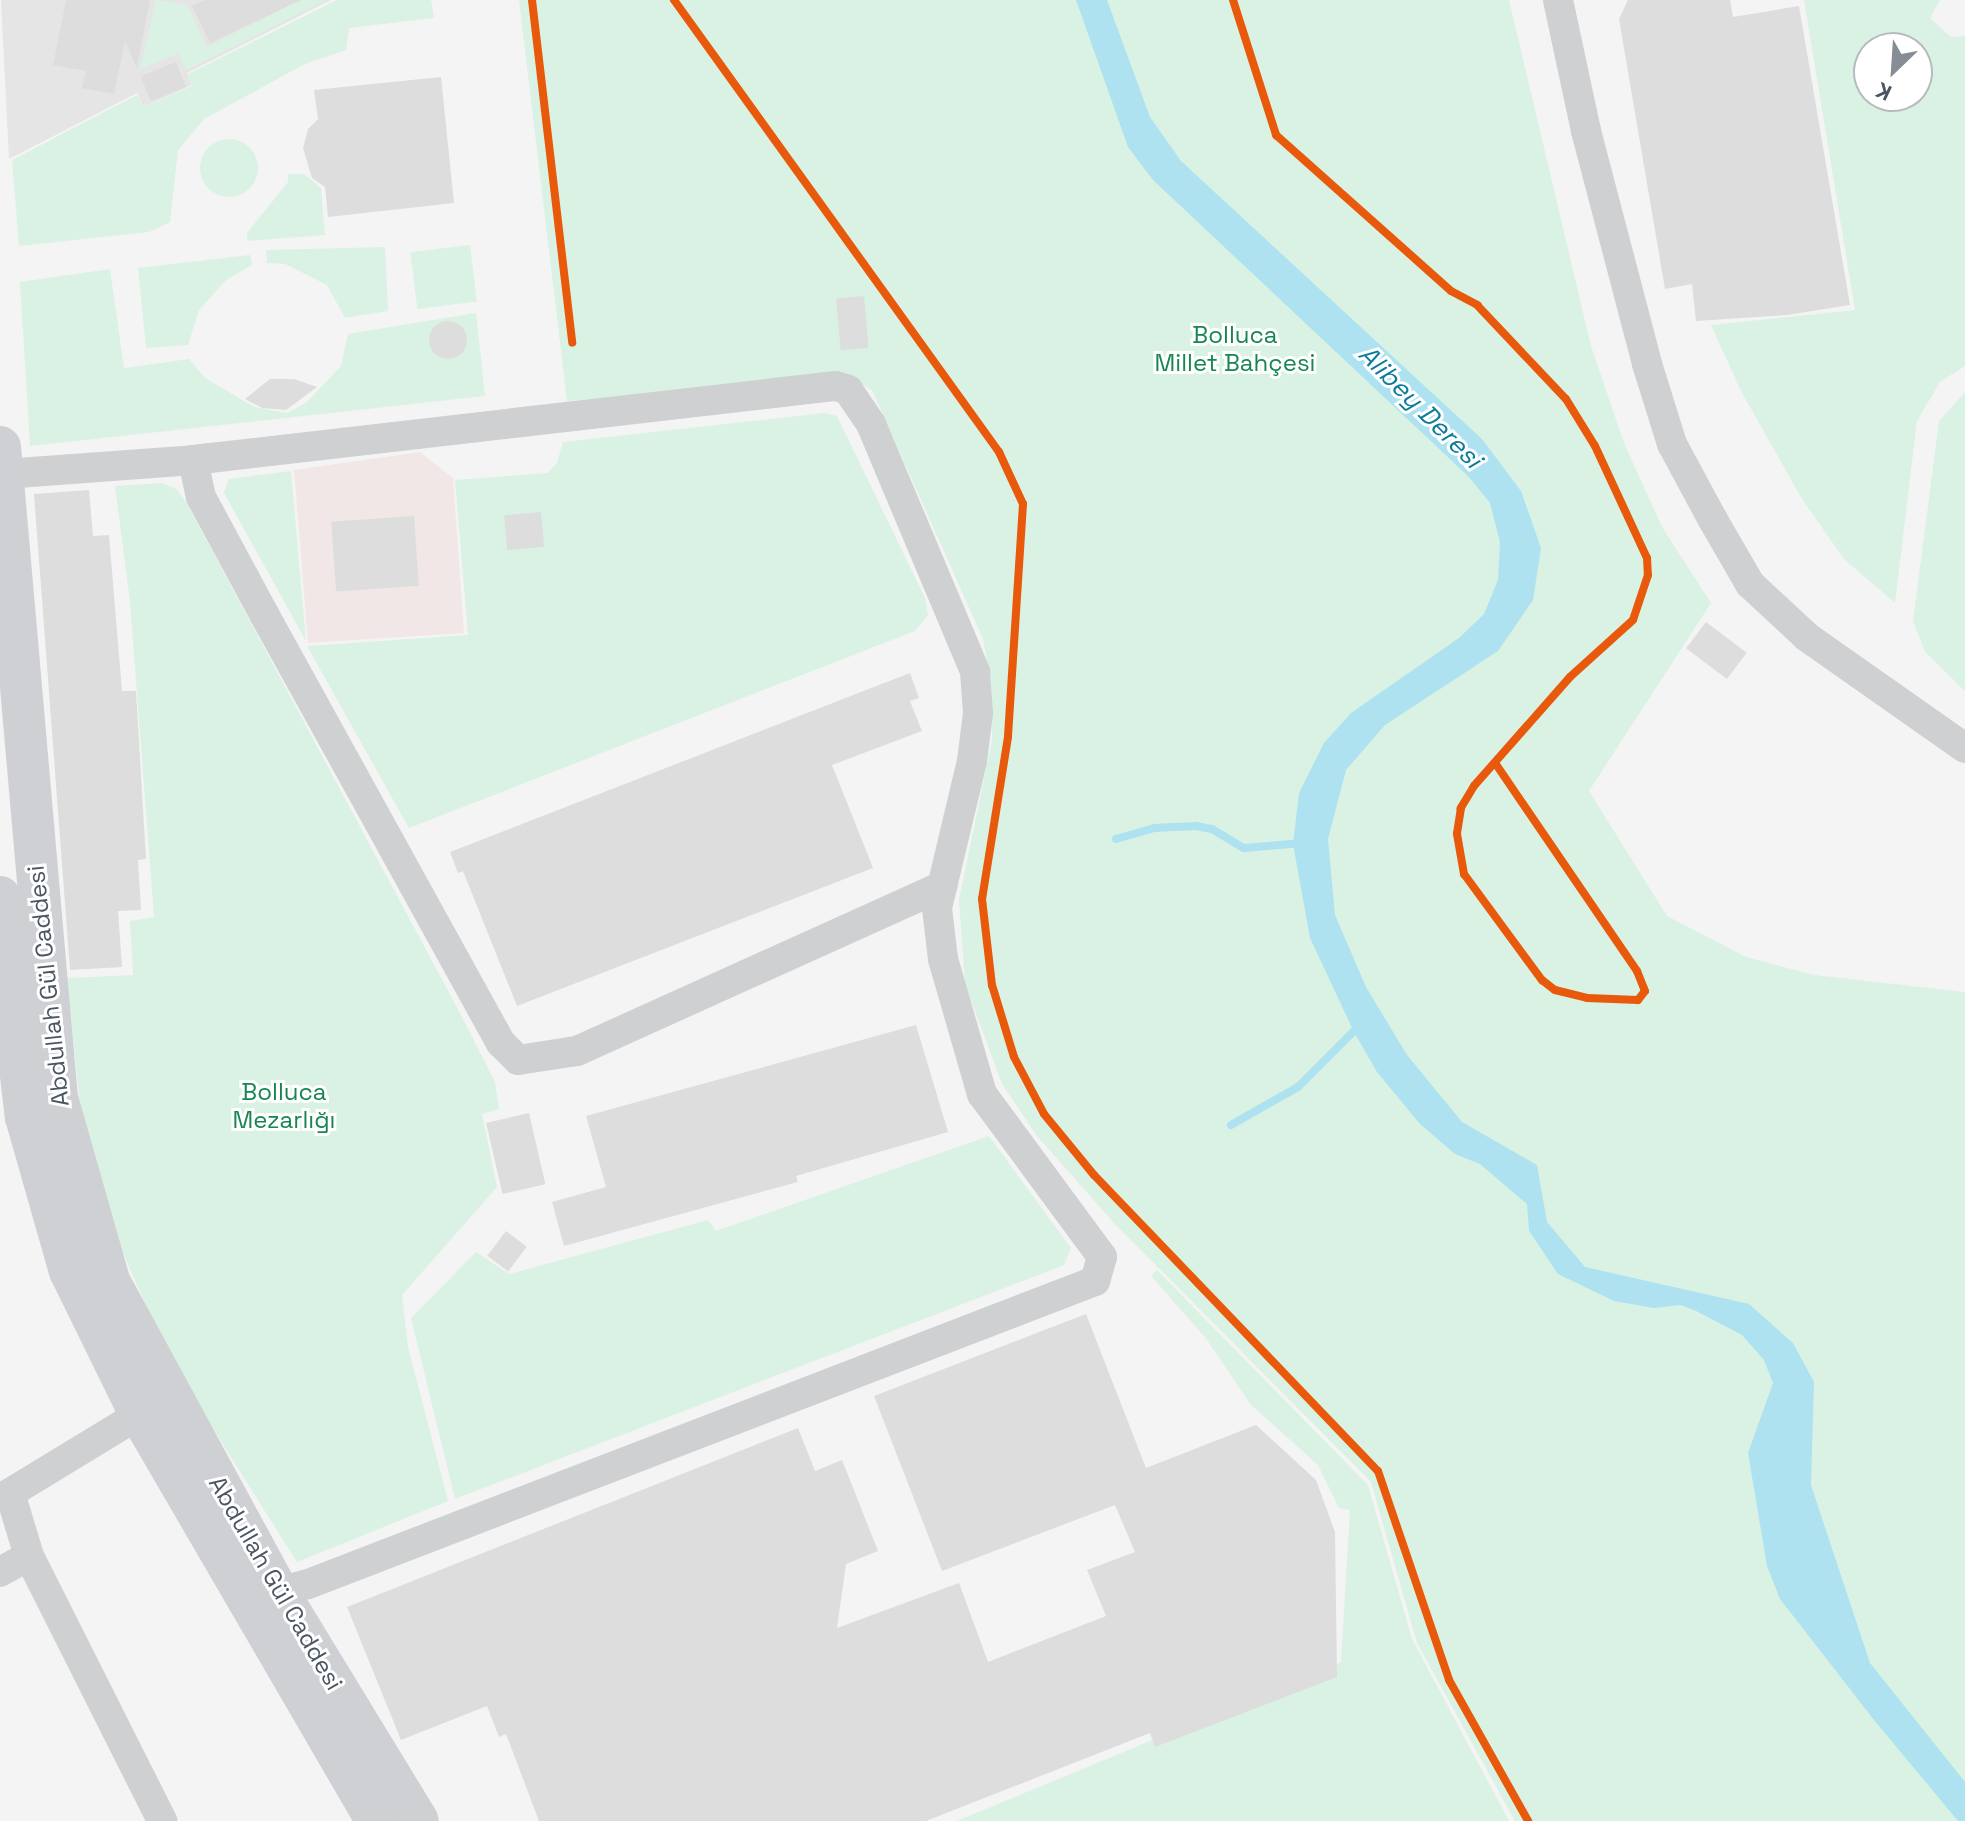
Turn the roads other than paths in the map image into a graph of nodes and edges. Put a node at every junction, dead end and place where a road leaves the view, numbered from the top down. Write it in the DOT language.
graph roads {
  1 [pos="1558,0"];
  2 [pos="2,460"];
  3 [pos="193,460"];
  4 [pos="1965,748"];
  5 [pos="942,886"];
  6 [pos="0,897"];
  7 [pos="140,1414"];
  8 [pos="5,1484"];
  9 [pos="29,1556"];
  10 [pos="0,1572"];
  11 [pos="278,1592"];
  12 [pos="162,1821"];
  13 [pos="377,1821"];
  14 [pos="418,1821"];
  1 -- 4 [label="street"];
  2 -- 3 [label="street"];
  2 -- 11 [label="street, Abdullah Gül Caddesi"];
  3 -- 5 [label="street"];
  3 -- 5 [label="street"];
  5 -- 11 [label="street"];
  6 -- 7 [label="street, Abdullah Gül Caddesi"];
  7 -- 8 [label="street"];
  7 -- 13 [label="street, Abdullah Gül Caddesi"];
  8 -- 9 [label="street"];
  9 -- 10 [label="street"];
  9 -- 12 [label="street"];
  11 -- 14 [label="street, Abdullah Gül Caddesi"];
}
